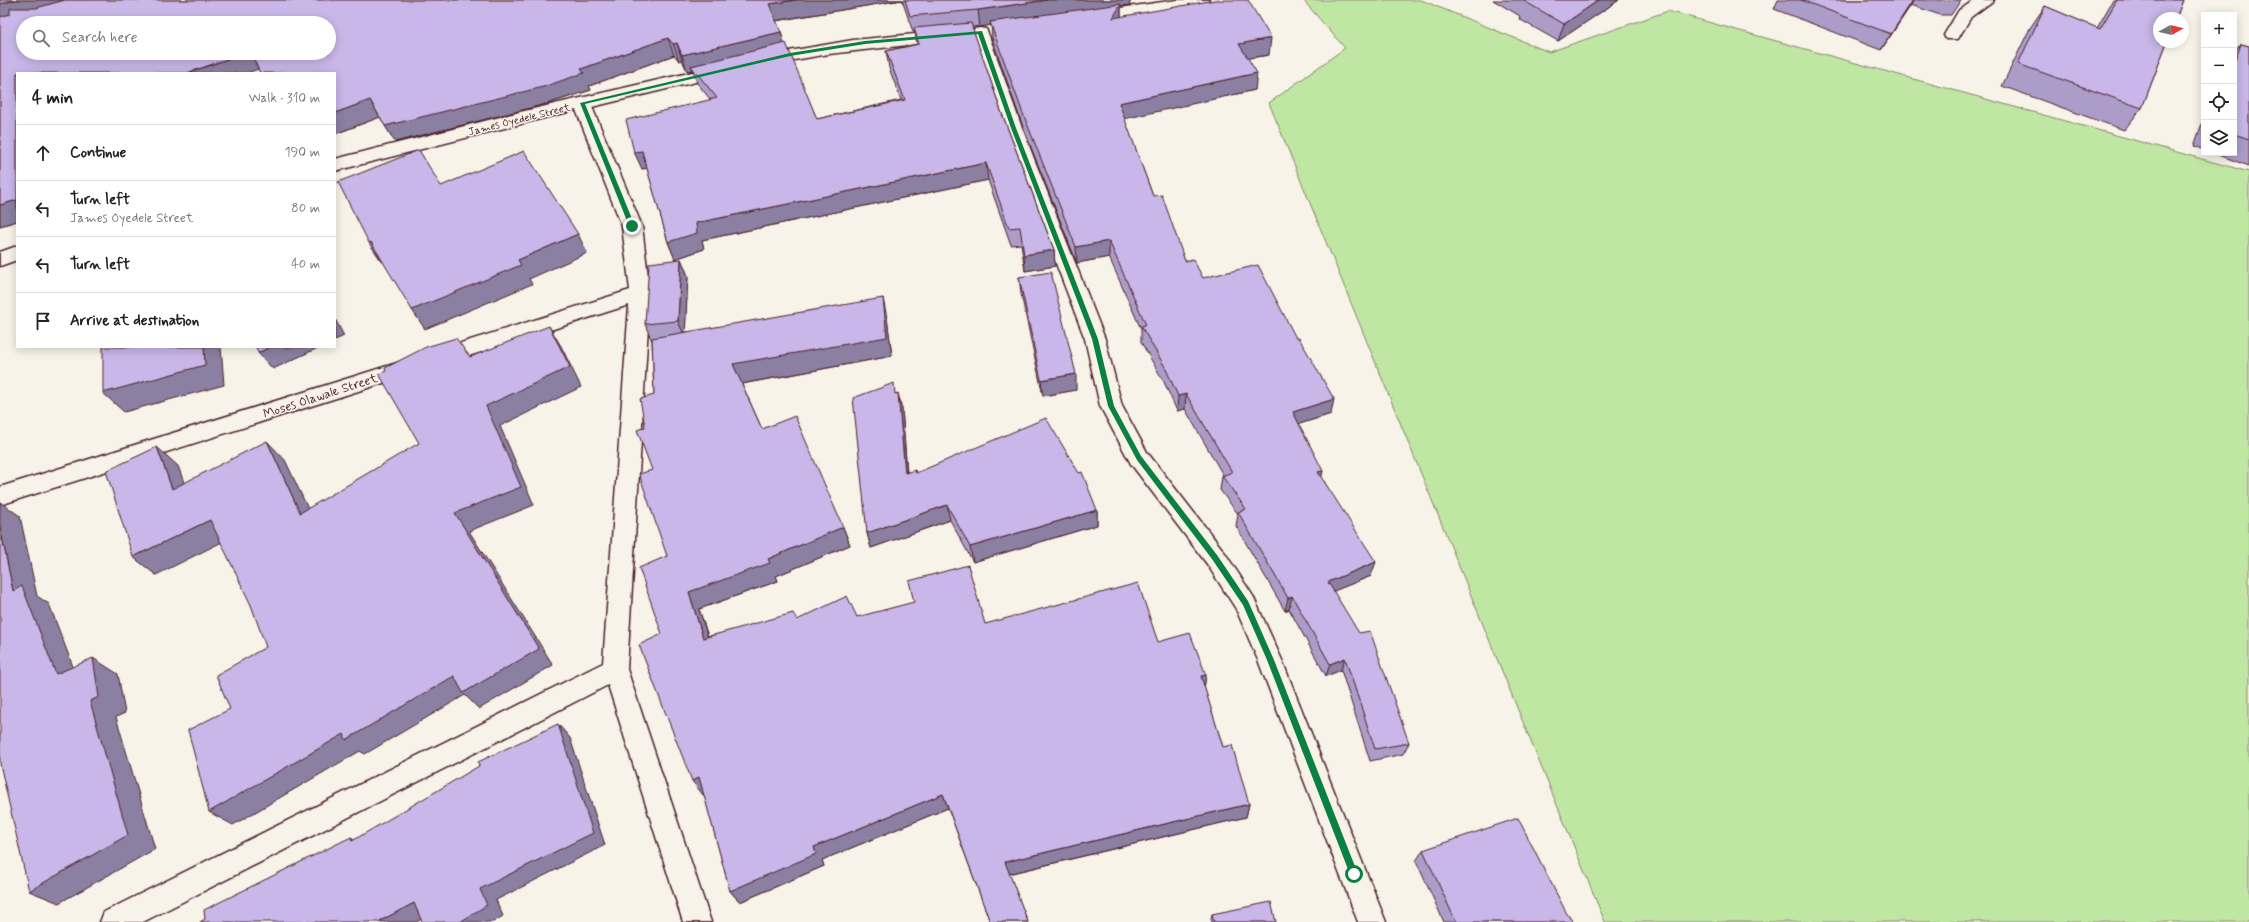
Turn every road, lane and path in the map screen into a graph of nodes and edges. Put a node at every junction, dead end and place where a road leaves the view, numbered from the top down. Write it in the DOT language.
graph roads {
  1 [pos="1201,0"];
  2 [pos="1986,0"];
  3 [pos="1073,20"];
  4 [pos="1952,35"];
  5 [pos="582,103"];
  6 [pos="336,165"];
  7 [pos="16,253"];
  8 [pos="0,259"];
  9 [pos="640,294"];
  10 [pos="0,496"];
  11 [pos="615,669"];
  12 [pos="114,922"];
  13 [pos="697,922"];
  14 [pos="1372,922"];
  1 -- 3 [label="street"];
  2 -- 4 [label="street"];
  5 -- 6 [label="street, James Oyedele Street"];
  5 -- 9 [label="street"];
  5 -- 14 [label="street, James Oyedele Street"];
  7 -- 8 [label="street"];
  9 -- 10 [label="street, Moses Olawale Street"];
  9 -- 11 [label="street"];
  11 -- 12 [label="street"];
  11 -- 13 [label="street"];
}
